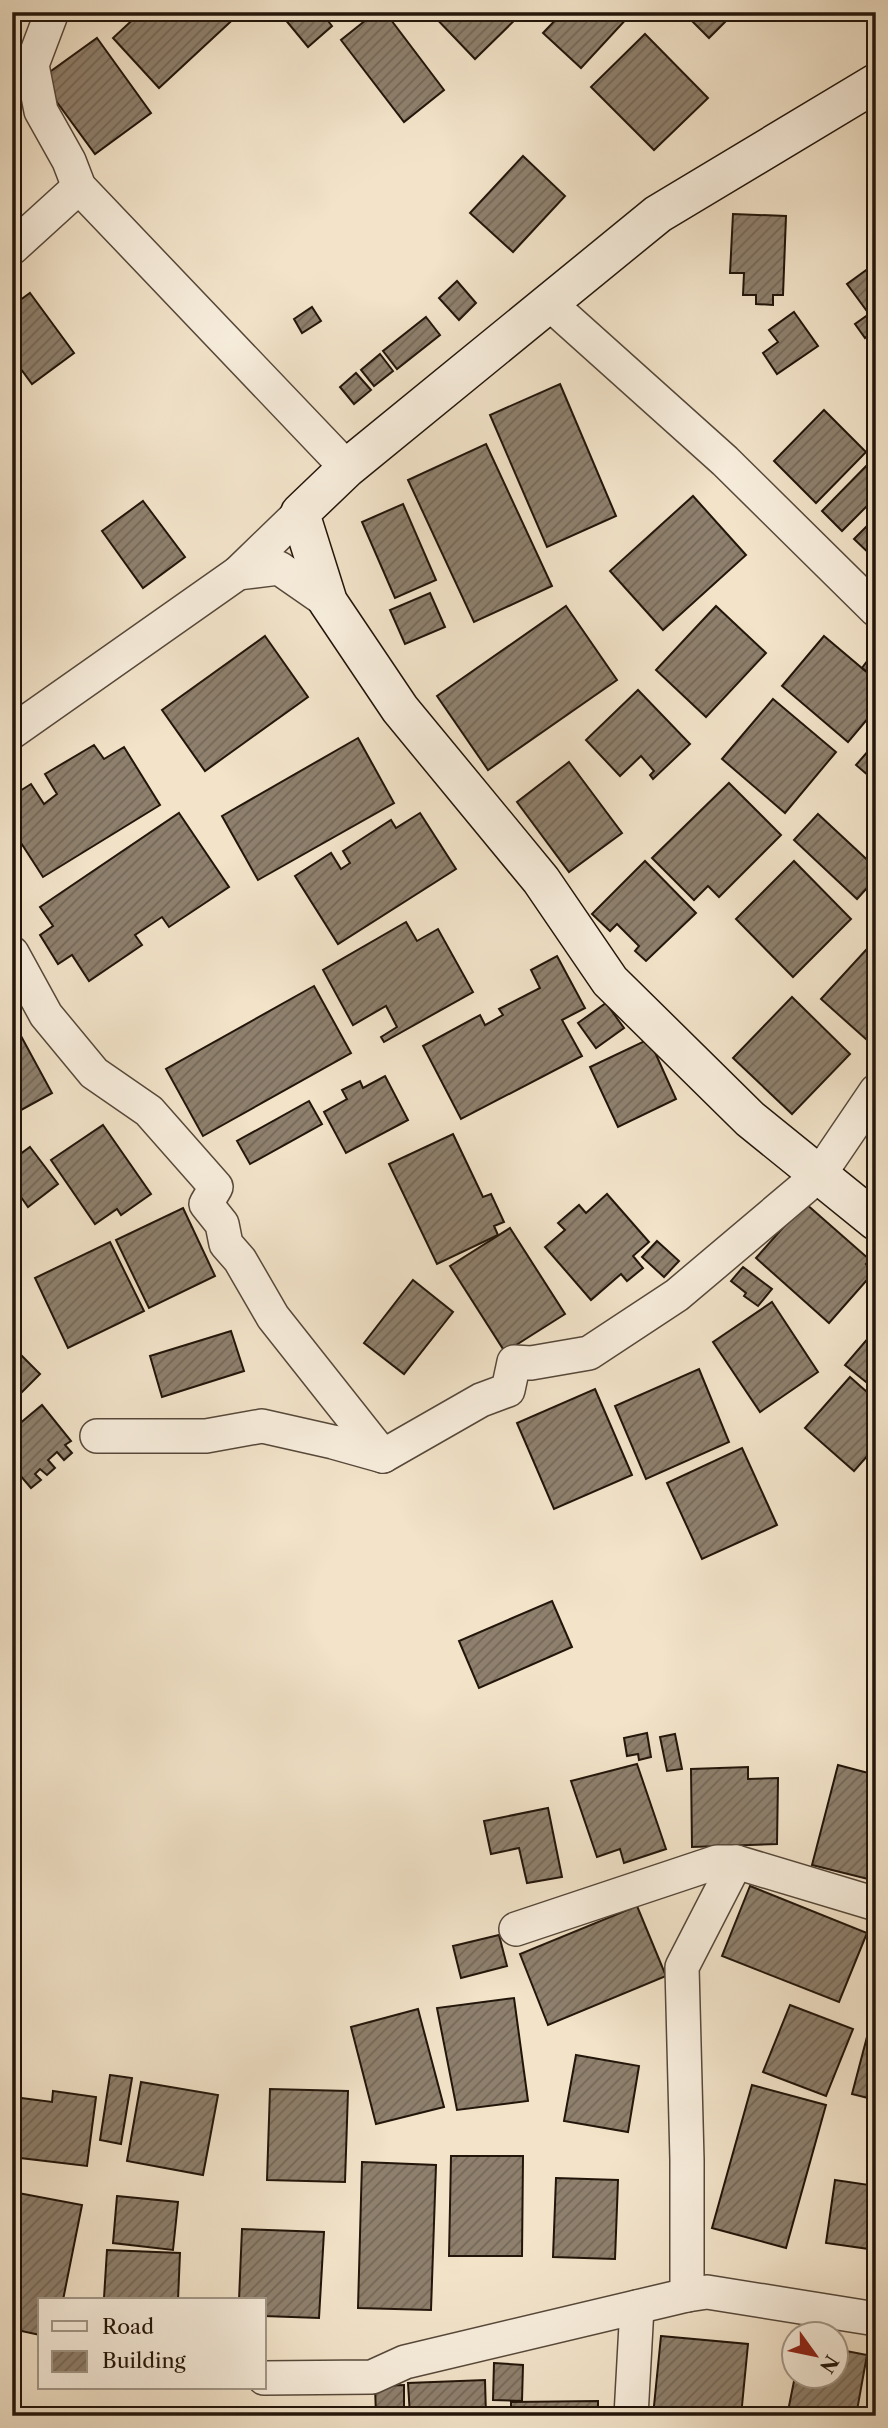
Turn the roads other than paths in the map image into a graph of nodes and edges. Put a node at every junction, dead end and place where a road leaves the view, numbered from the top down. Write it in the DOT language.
graph roads {
  1 [pos="52,12"];
  2 [pos="876,83"];
  3 [pos="79,187"];
  4 [pos="12,248"];
  5 [pos="551,304"];
  6 [pos="347,468"];
  7 [pos="300,513"];
  8 [pos="238,573"];
  9 [pos="328,602"];
  10 [pos="876,610"];
  11 [pos="12,732"];
  12 [pos="12,953"];
  13 [pos="876,1091"];
  14 [pos="819,1175"];
  15 [pos="876,1221"];
  16 [pos="97,1436"];
  17 [pos="383,1456"];
  18 [pos="736,1862"];
  19 [pos="876,1904"];
  20 [pos="516,1929"];
  21 [pos="687,2295"];
  22 [pos="637,2307"];
  23 [pos="876,2319"];
  24 [pos="266,2378"];
  25 [pos="631,2416"];
  1 -- 3 [label="street"];
  2 -- 5 [label="street"];
  3 -- 4 [label="street"];
  3 -- 6 [label="street"];
  5 -- 6 [label="street"];
  5 -- 10 [label="street"];
  6 -- 7 [label="street"];
  7 -- 8 [label="street"];
  7 -- 9 [label="street"];
  8 -- 9 [label="street"];
  8 -- 11 [label="street"];
  9 -- 14 [label="street"];
  12 -- 17 [label="street"];
  13 -- 14 [label="street"];
  14 -- 15 [label="street"];
  14 -- 17 [label="street"];
  16 -- 17 [label="street"];
  18 -- 19 [label="street"];
  18 -- 20 [label="street"];
  18 -- 21 [label="street"];
  21 -- 22 [label="street"];
  21 -- 23 [label="street"];
  22 -- 24 [label="street"];
  22 -- 25 [label="street"];
}
